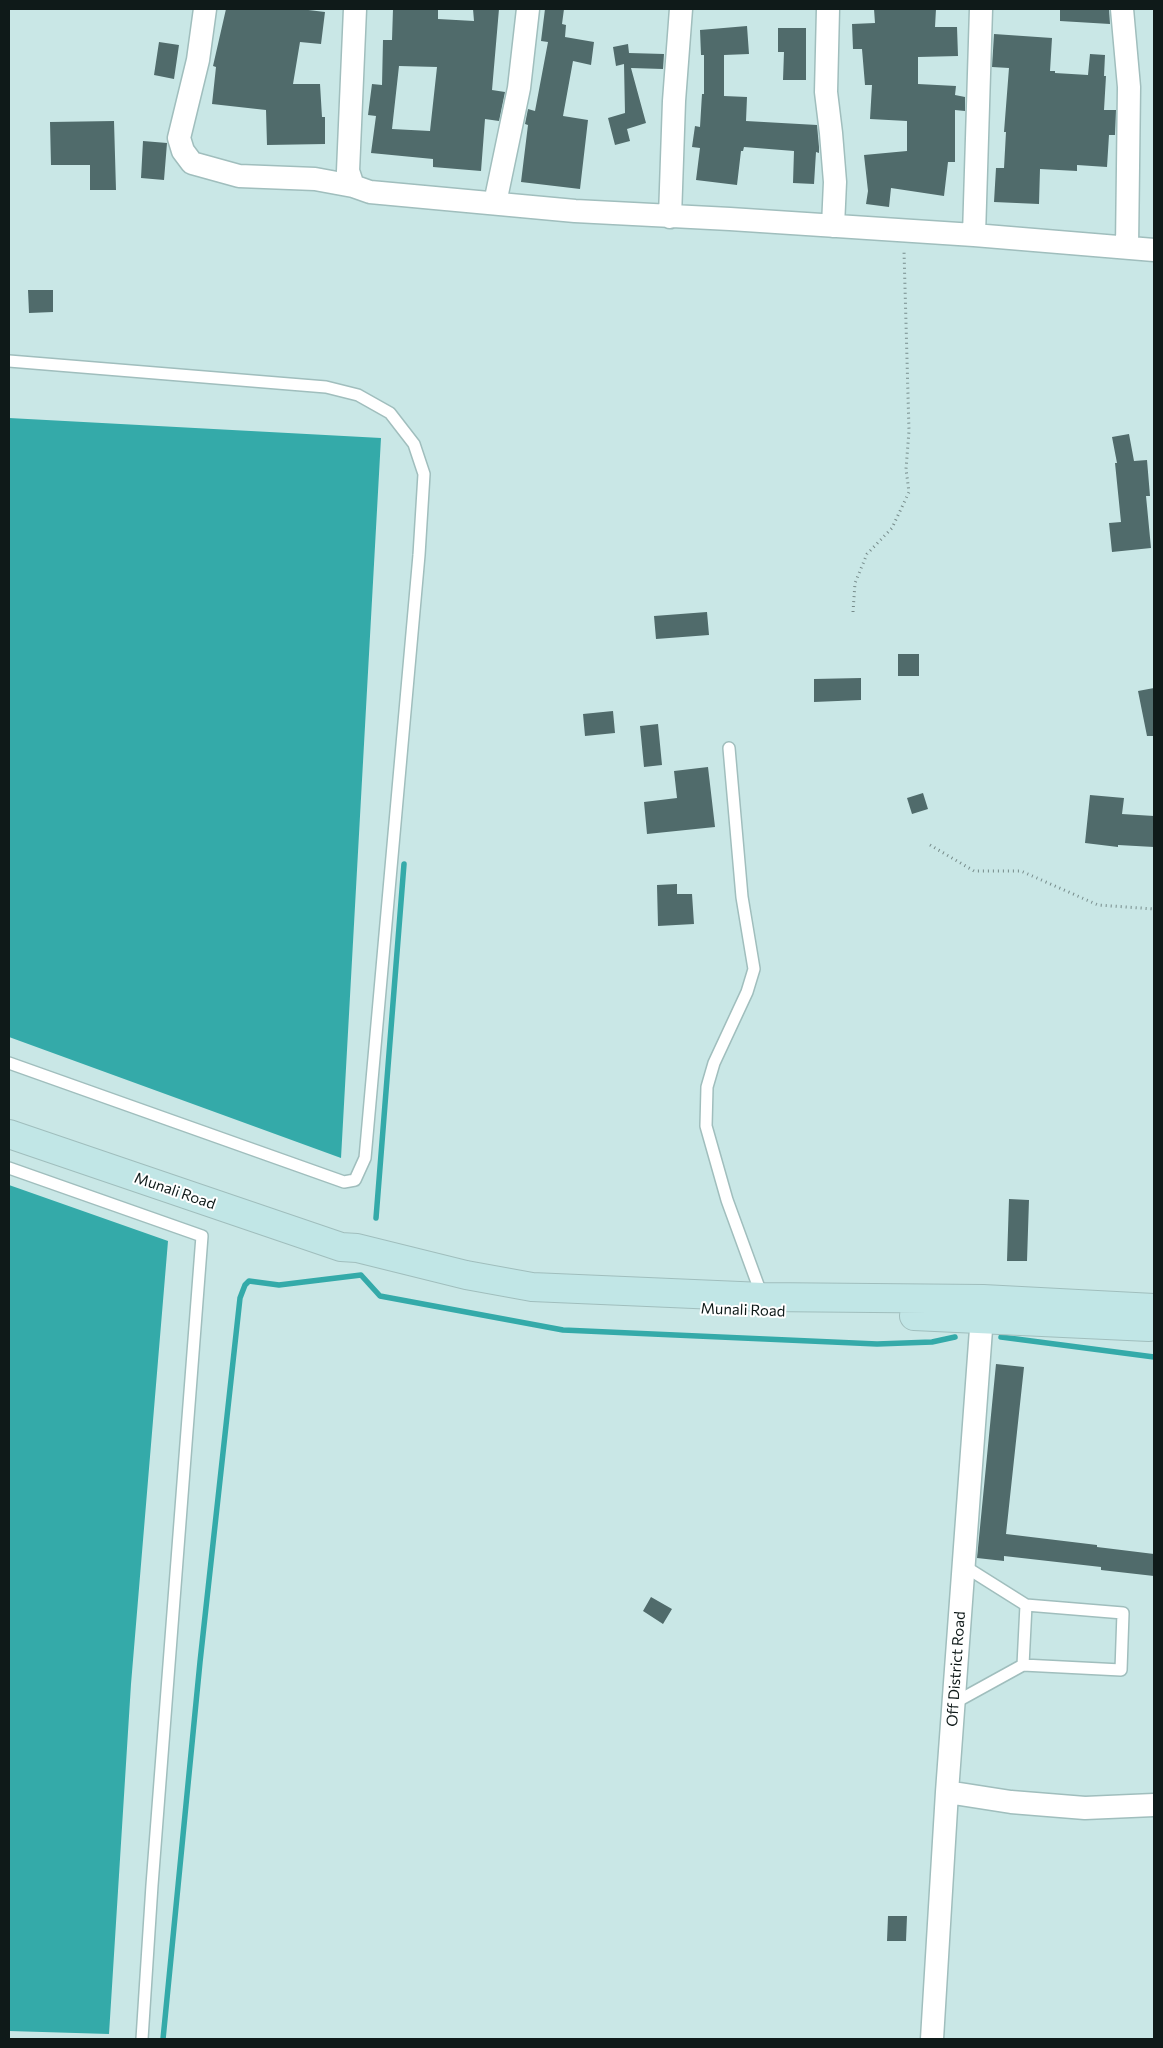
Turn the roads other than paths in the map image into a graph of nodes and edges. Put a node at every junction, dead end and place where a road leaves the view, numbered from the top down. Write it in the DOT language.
graph roads {
  1 [pos="204,9"];
  2 [pos="355,9"];
  3 [pos="528,9"];
  4 [pos="681,9"];
  5 [pos="828,9"];
  6 [pos="982,9"];
  7 [pos="1122,9"];
  8 [pos="353,186"];
  9 [pos="495,203"];
  10 [pos="670,217"];
  11 [pos="833,226"];
  12 [pos="974,235"];
  13 [pos="1127,247"];
  14 [pos="1154,250"];
  15 [pos="9,361"];
  16 [pos="729,748"];
  17 [pos="9,1063"];
  18 [pos="9,1134"];
  19 [pos="9,1168"];
  20 [pos="341,1247"];
  21 [pos="763,1297"];
  22 [pos="1154,1308"];
  23 [pos="983,1309"];
  24 [pos="1154,1327"];
  25 [pos="964,1566"];
  26 [pos="1026,1605"];
  27 [pos="1023,1665"];
  28 [pos="954,1703"];
  29 [pos="947,1792"];
  30 [pos="1154,1805"];
  31 [pos="142,2039"];
  32 [pos="932,2039"];
  1 -- 8 [label="street"];
  2 -- 8 [label="street"];
  3 -- 9 [label="street"];
  4 -- 10 [label="street"];
  5 -- 11 [label="street"];
  6 -- 12 [label="street"];
  7 -- 13 [label="street"];
  8 -- 9 [label="street"];
  9 -- 10 [label="street"];
  10 -- 11 [label="street"];
  11 -- 12 [label="street"];
  12 -- 13 [label="street"];
  13 -- 14 [label="street"];
  15 -- 17 [label="lane"];
  16 -- 21 [label="lane"];
  18 -- 20 [label="main road, Munali Road"];
  19 -- 31 [label="lane"];
  20 -- 21 [label="main road, Munali Road"];
  20 -- 23 [label="main road, Munali Road"];
  21 -- 23 [label="main road, Munali Road"];
  22 -- 23 [label="main road, Munali Road"];
  23 -- 24 [label="main road, Munali Road"];
  23 -- 25 [label="street, Off District Road"];
  25 -- 26 [label="lane"];
  25 -- 28 [label="street, Off District Road"];
  26 -- 27 [label="lane"];
  26 -- 27 [label="lane"];
  27 -- 28 [label="lane"];
  28 -- 29 [label="street, Off District Road"];
  29 -- 30 [label="street"];
  29 -- 32 [label="street, Off District Road"];
}
